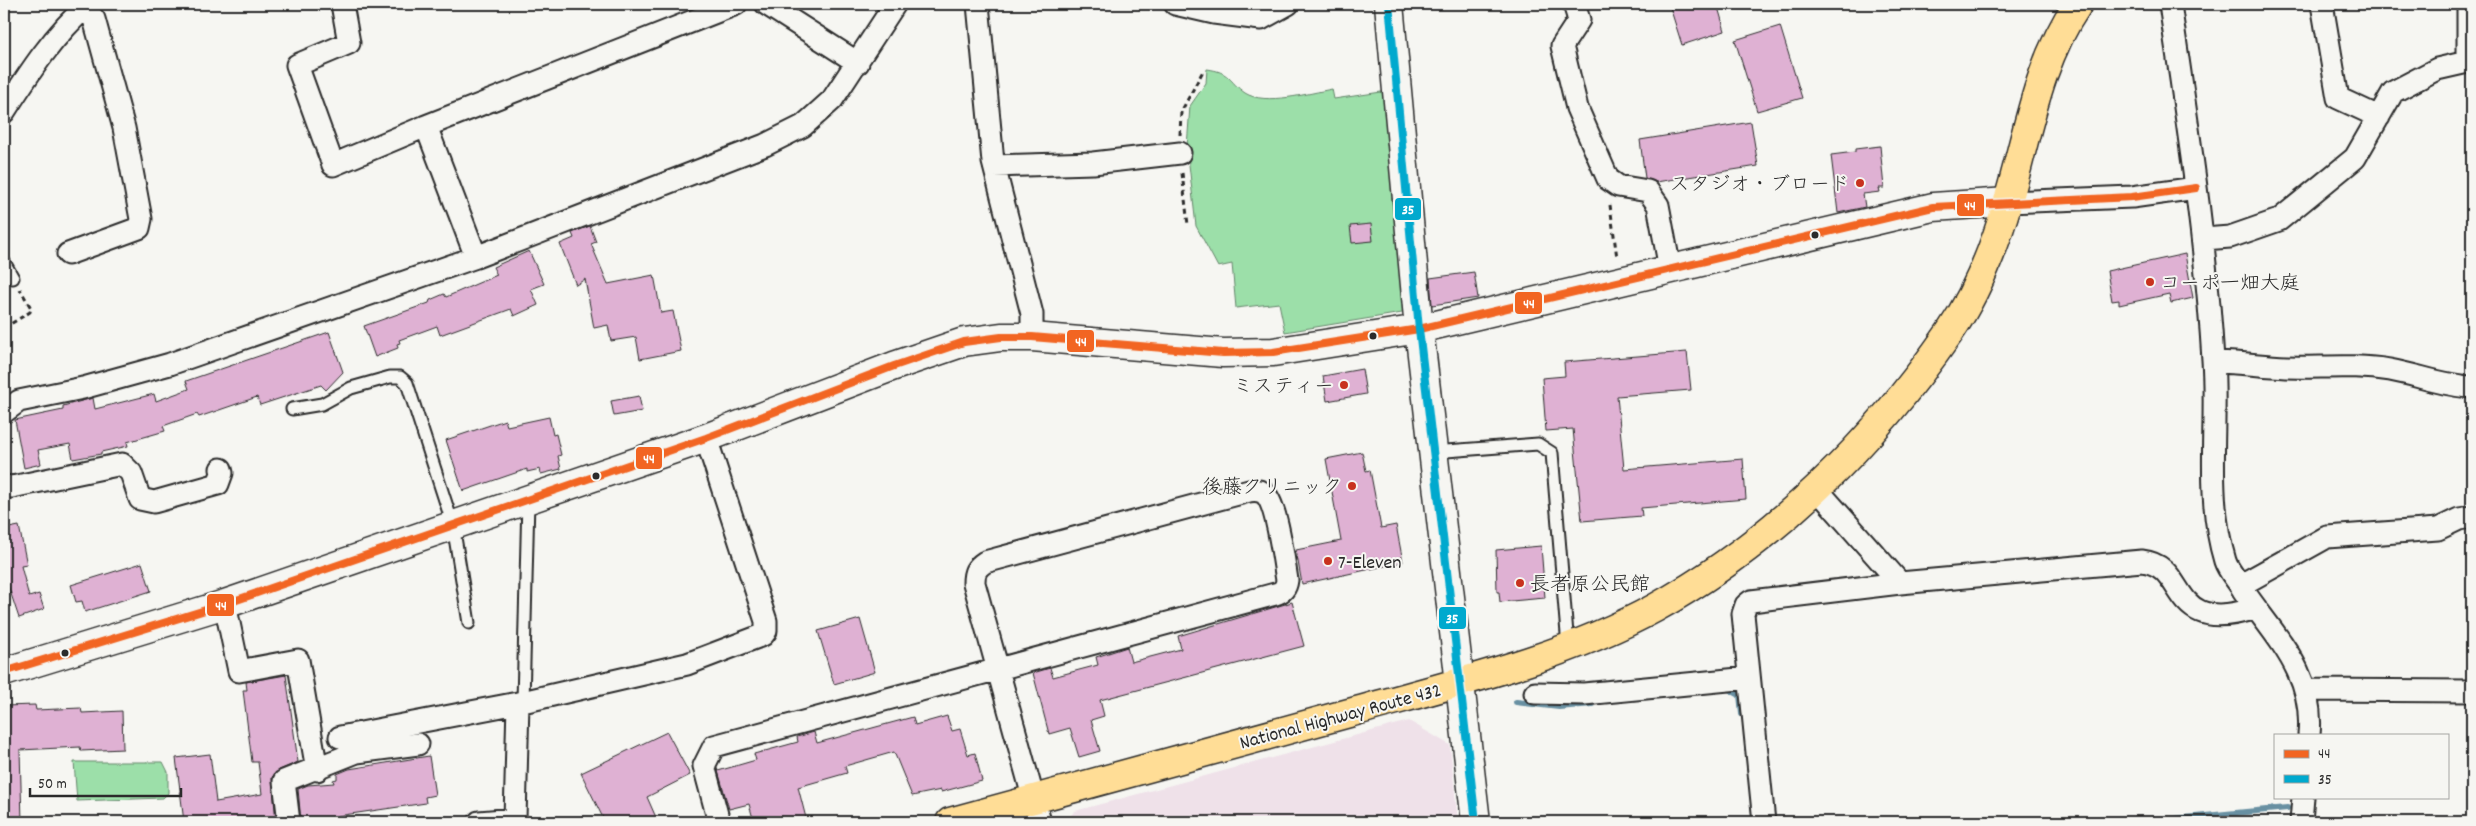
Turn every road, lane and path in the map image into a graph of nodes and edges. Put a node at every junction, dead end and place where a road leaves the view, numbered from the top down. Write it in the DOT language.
graph roads {
  1 [pos="342,4"];
  2 [pos="736,4"];
  3 [pos="766,4"];
  4 [pos="896,4"];
  5 [pos="978,4"];
  6 [pos="1175,4"];
  7 [pos="1288,4"];
  8 [pos="1389,4"];
  9 [pos="1574,4"];
  10 [pos="2078,4"];
  11 [pos="2170,4"];
  12 [pos="2322,4"];
  13 [pos="2468,4"];
  14 [pos="85,5"];
  15 [pos="2470,61"];
  16 [pos="858,63"];
  17 [pos="4,112"];
  18 [pos="2379,117"];
  19 [pos="426,126"];
  20 [pos="1180,153"];
  21 [pos="994,166"];
  22 [pos="1614,183"];
  23 [pos="2196,188"];
  24 [pos="2008,202"];
  25 [pos="2204,239"];
  26 [pos="68,254"];
  27 [pos="476,257"];
  28 [pos="4,262"];
  29 [pos="1670,269"];
  30 [pos="13,278"];
  31 [pos="1620,281"];
  32 [pos="4,328"];
  33 [pos="1419,329"];
  34 [pos="1032,337"];
  35 [pos="2214,362"];
  36 [pos="2472,387"];
  37 [pos="292,409"];
  38 [pos="4,412"];
  39 [pos="706,438"];
  40 [pos="1434,452"];
  41 [pos="221,469"];
  42 [pos="4,486"];
  43 [pos="1816,488"];
  44 [pos="528,500"];
  45 [pos="2472,517"];
  46 [pos="453,525"];
  47 [pos="1900,583"];
  48 [pos="2241,585"];
  49 [pos="225,604"];
  50 [pos="2256,608"];
  51 [pos="469,623"];
  52 [pos="1568,646"];
  53 [pos="998,669"];
  54 [pos="4,672"];
  55 [pos="1749,678"];
  56 [pos="1460,682"];
  57 [pos="2307,690"];
  58 [pos="2472,691"];
  59 [pos="1535,693"];
  60 [pos="520,703"];
  61 [pos="2309,734"];
  62 [pos="340,737"];
  63 [pos="418,744"];
  64 [pos="317,770"];
  65 [pos="2303,798"];
  66 [pos="1037,811"];
  67 [pos="289,822"];
  68 [pos="479,822"];
  69 [pos="719,822"];
  70 [pos="950,822"];
  71 [pos="1476,822"];
  72 [pos="1764,822"];
  73 [pos="2301,822"];
  1 -- 19 [label="street"];
  2 -- 19 [label="street"];
  3 -- 16 [label="street"];
  4 -- 16 [label="street"];
  5 -- 21 [label="street"];
  6 -- 7 [label="street"];
  8 -- 33 [label="street"];
  9 -- 22 [label="street"];
  10 -- 24 [label="highway, National Highway Route 432"];
  11 -- 23 [label="street"];
  12 -- 18 [label="street"];
  13 -- 15 [label="street"];
  14 -- 17 [label="street"];
  14 -- 26 [label="street"];
  15 -- 18 [label="street"];
  16 -- 27 [label="street"];
  18 -- 25 [label="street"];
  19 -- 27 [label="street"];
  20 -- 21 [label="street"];
  21 -- 34 [label="street"];
  22 -- 29 [label="street"];
  22 -- 31 [label="path"];
  23 -- 24 [label="street"];
  23 -- 25 [label="street"];
  24 -- 29 [label="street"];
  24 -- 43 [label="highway, National Highway Route 432"];
  25 -- 35 [label="street"];
  27 -- 38 [label="street"];
  28 -- 30 [label="lane"];
  29 -- 31 [label="street"];
  30 -- 32 [label="path"];
  31 -- 33 [label="street"];
  33 -- 34 [label="street"];
  33 -- 40 [label="street"];
  34 -- 39 [label="street"];
  35 -- 36 [label="street"];
  35 -- 48 [label="street"];
  37 -- 46 [label="lane"];
  39 -- 44 [label="street"];
  39 -- 60 [label="street"];
  40 -- 52 [label="lane"];
  40 -- 56 [label="street"];
  41 -- 42 [label="street"];
  43 -- 47 [label="street"];
  43 -- 52 [label="highway, National Highway Route 432"];
  44 -- 46 [label="street"];
  44 -- 60 [label="lane"];
  45 -- 48 [label="street"];
  46 -- 49 [label="street"];
  46 -- 51 [label="lane"];
  47 -- 50 [label="street"];
  47 -- 55 [label="street"];
  48 -- 50 [label="street"];
  49 -- 54 [label="street"];
  49 -- 64 [label="street"];
  50 -- 57 [label="street"];
  52 -- 56 [label="highway, National Highway Route 432"];
  53 -- 53 [label="street"];
  53 -- 66 [label="street"];
  53 -- 69 [label="street"];
  55 -- 59 [label="street"];
  55 -- 72 [label="street"];
  56 -- 66 [label="highway, National Highway Route 432"];
  56 -- 71 [label="street"];
  57 -- 58 [label="street"];
  57 -- 61 [label="street"];
  60 -- 62 [label="street"];
  60 -- 68 [label="street"];
  63 -- 64 [label="street"];
  64 -- 67 [label="street"];
  65 -- 73 [label="street"];
  66 -- 70 [label="highway, National Highway Route 432"];
}
